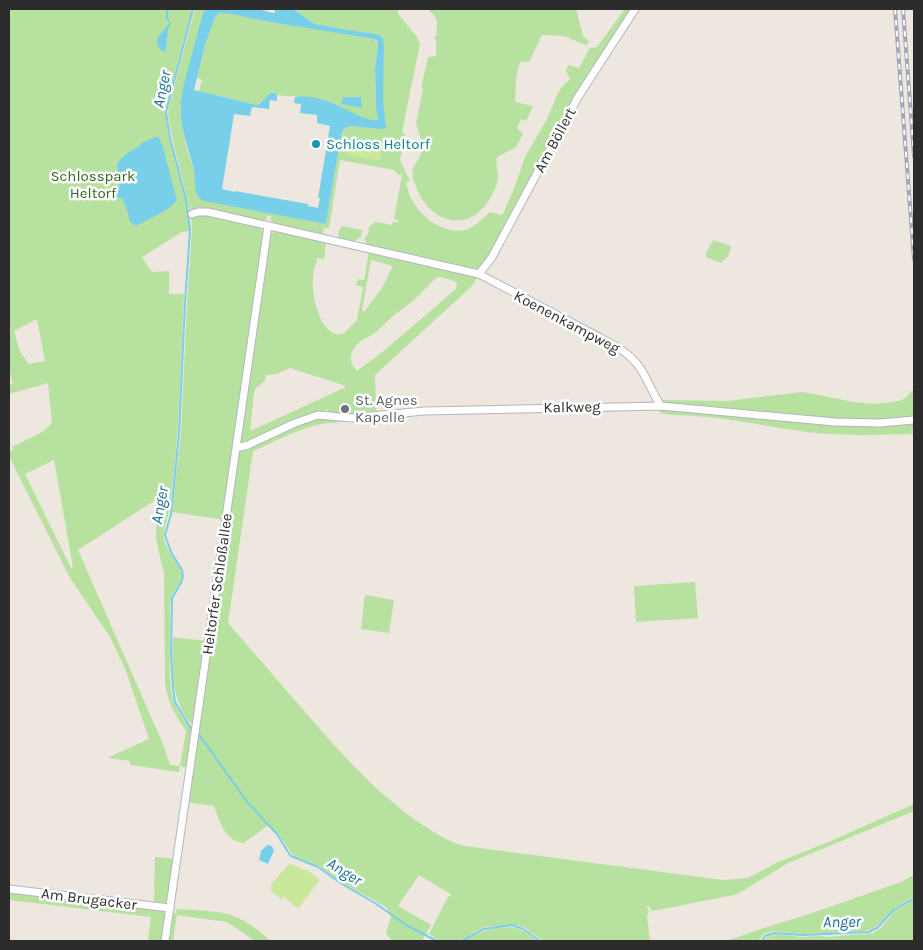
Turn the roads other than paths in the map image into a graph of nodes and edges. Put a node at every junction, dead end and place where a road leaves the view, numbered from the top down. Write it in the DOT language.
graph roads {
  1 [pos="635,9"];
  2 [pos="192,214"];
  3 [pos="268,226"];
  4 [pos="479,274"];
  5 [pos="661,406"];
  6 [pos="914,420"];
  7 [pos="237,446"];
  8 [pos="9,889"];
  9 [pos="170,908"];
  10 [pos="165,941"];
  1 -- 4 [label="street, Am Böllert"];
  2 -- 3 [label="street"];
  3 -- 4 [label="street"];
  3 -- 7 [label="street, Heltorfer Schloßallee"];
  4 -- 5 [label="street, Koenenkampweg"];
  5 -- 6 [label="street, Kalkweg"];
  5 -- 7 [label="street, Kalkweg"];
  7 -- 9 [label="street, Heltorfer Schloßallee"];
  8 -- 9 [label="street, Am Brugacker"];
  9 -- 10 [label="street, Heltorfer Schloßallee"];
}
